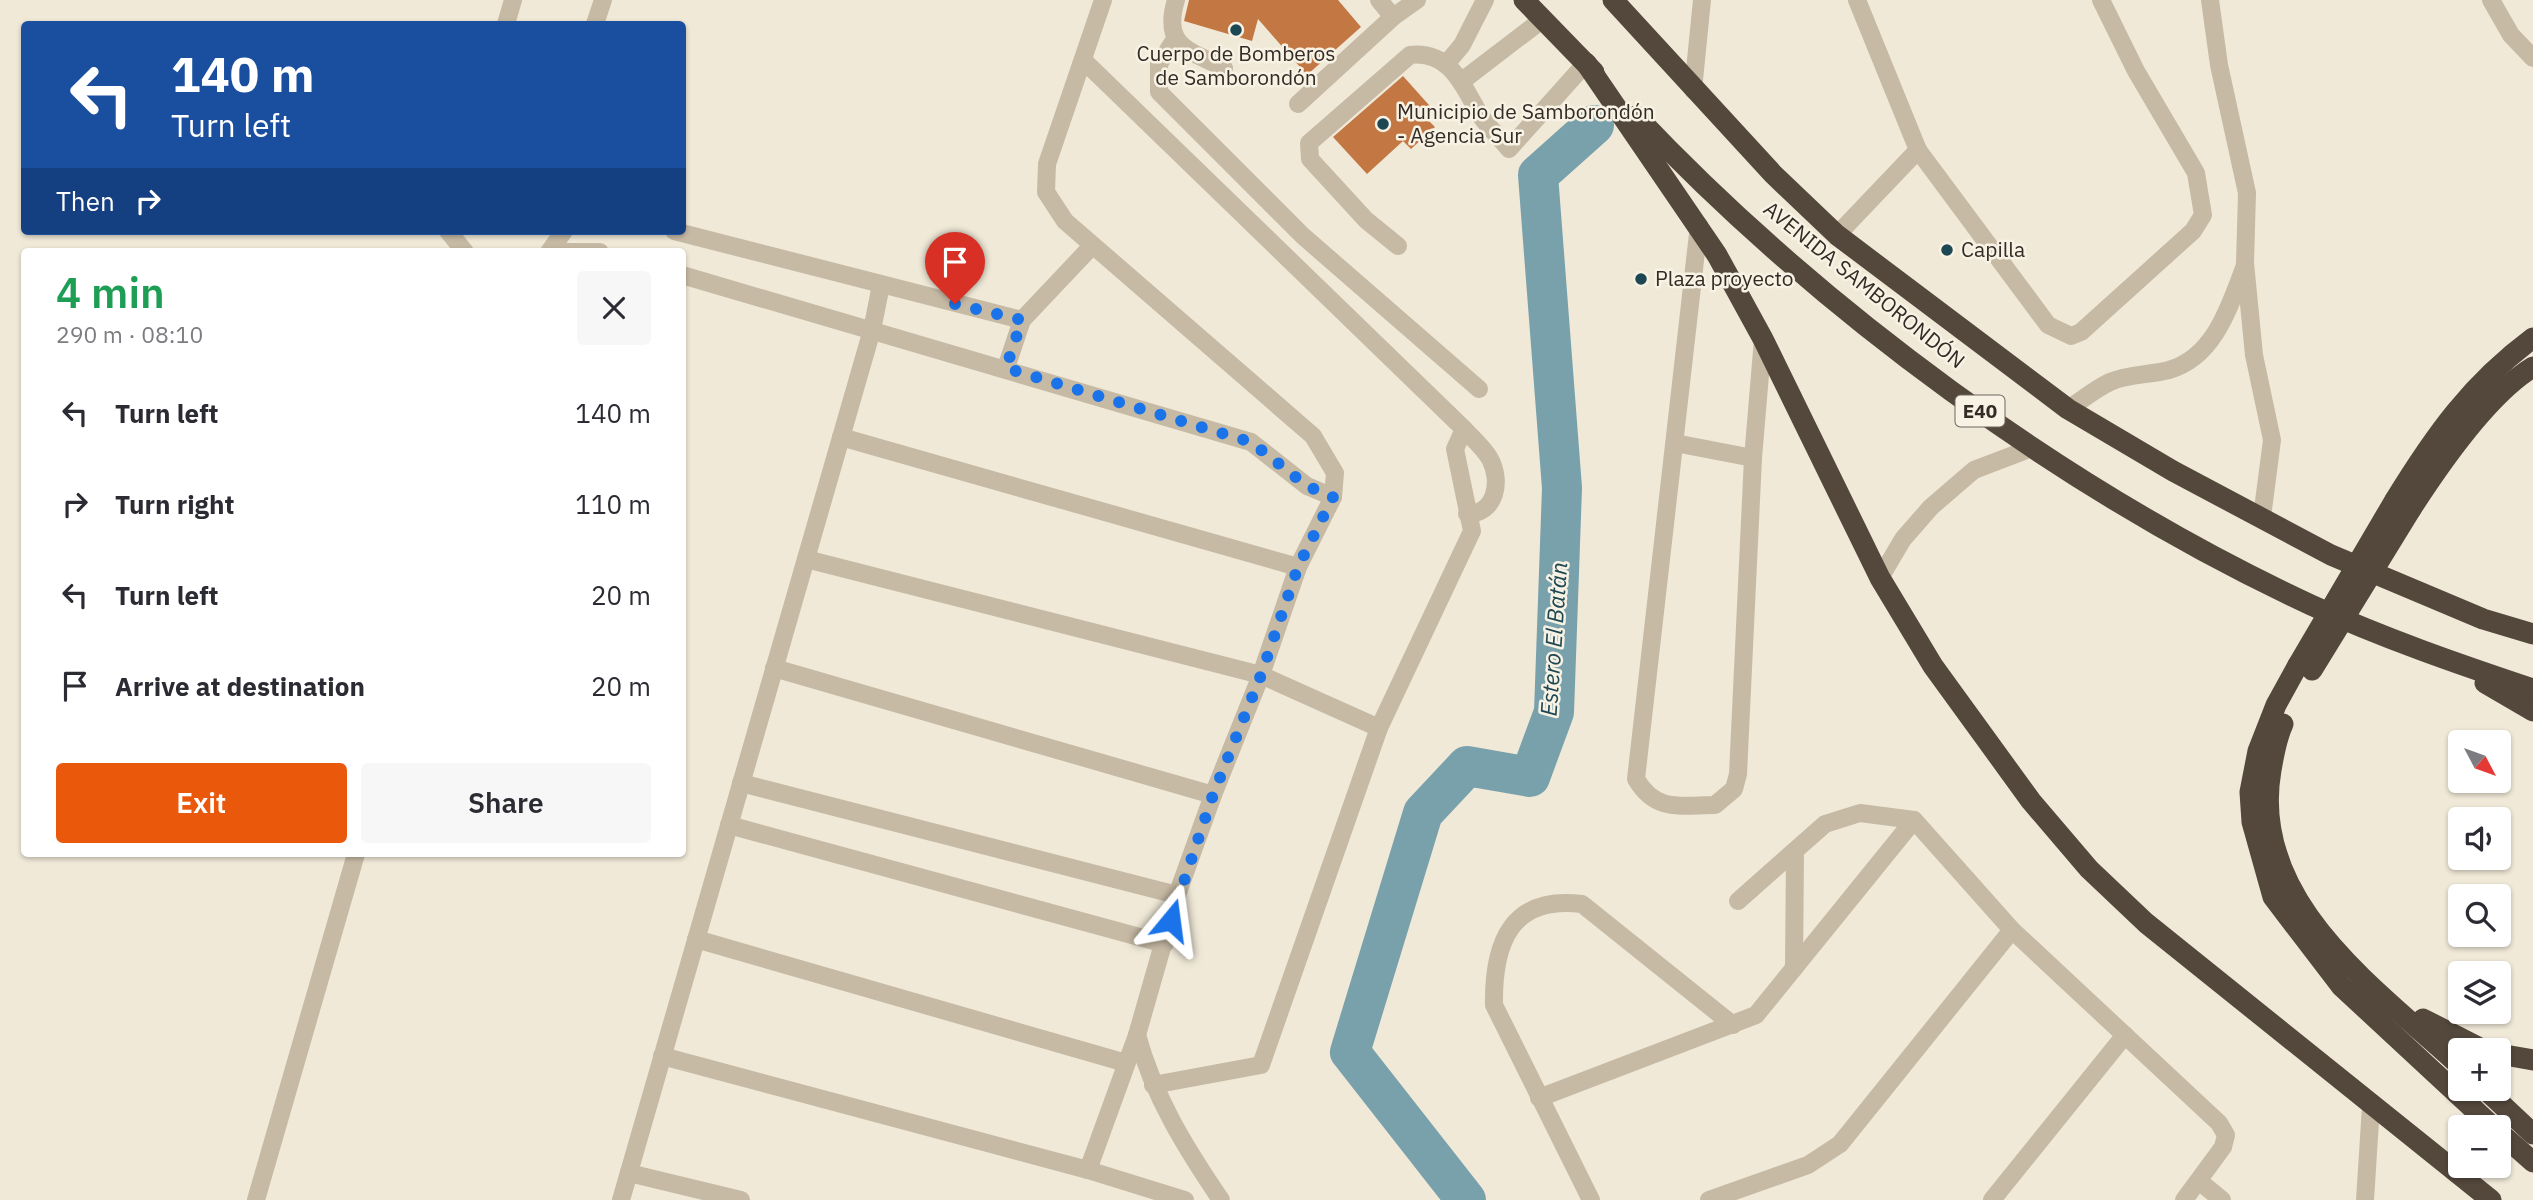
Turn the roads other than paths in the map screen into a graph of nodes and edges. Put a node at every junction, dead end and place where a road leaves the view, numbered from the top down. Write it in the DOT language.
graph roads {
  1 [pos="513,0"];
  2 [pos="603,0"];
  3 [pos="1103,0"];
  4 [pos="1176,0"];
  5 [pos="1378,0"];
  6 [pos="1417,0"];
  7 [pos="1485,0"];
  8 [pos="1524,0"];
  9 [pos="1613,0"];
  10 [pos="1702,0"];
  11 [pos="1857,0"];
  12 [pos="2101,0"];
  13 [pos="2210,0"];
  14 [pos="2491,0"];
  15 [pos="1393,17"];
  16 [pos="1542,19"];
  17 [pos="507,21"];
  18 [pos="596,21"];
  19 [pos="1175,39"];
  20 [pos="2533,58"];
  21 [pos="1083,60"];
  22 [pos="1447,63"];
  23 [pos="1586,63"];
  24 [pos="1224,68"];
  25 [pos="1462,81"];
  26 [pos="1693,90"];
  27 [pos="1298,104"];
  28 [pos="1918,150"];
  29 [pos="1699,225"];
  30 [pos="686,234"];
  31 [pos="1838,235"];
  32 [pos="1092,246"];
  33 [pos="1398,246"];
  34 [pos="2245,263"];
  35 [pos="686,276"];
  36 [pos="881,285"];
  37 [pos="1022,320"];
  38 [pos="872,330"];
  39 [pos="2533,338"];
  40 [pos="1763,339"];
  41 [pos="2533,367"];
  42 [pos="1006,368"];
  43 [pos="1479,389"];
  44 [pos="2068,409"];
  45 [pos="1464,429"];
  46 [pos="841,437"];
  47 [pos="1675,443"];
  48 [pos="2032,448"];
  49 [pos="1753,458"];
  50 [pos="1333,497"];
  51 [pos="2403,505"];
  52 [pos="1467,514"];
  53 [pos="2262,517"];
  54 [pos="806,559"];
  55 [pos="1298,567"];
  56 [pos="1880,578"];
  57 [pos="2483,619"];
  58 [pos="2533,622"];
  59 [pos="2533,634"];
  60 [pos="2444,659"];
  61 [pos="774,668"];
  62 [pos="2304,668"];
  63 [pos="1261,675"];
  64 [pos="2533,690"];
  65 [pos="2533,711"];
  66 [pos="1380,728"];
  67 [pos="741,783"];
  68 [pos="1213,795"];
  69 [pos="1914,820"];
  70 [pos="729,825"];
  71 [pos="1795,852"];
  72 [pos="355,857"];
  73 [pos="1177,895"];
  74 [pos="1738,901"];
  75 [pos="2012,930"];
  76 [pos="696,939"];
  77 [pos="1165,944"];
  78 [pos="2337,951"];
  79 [pos="1794,968"];
  80 [pos="1733,1025"];
  81 [pos="1136,1035"];
  82 [pos="2125,1035"];
  83 [pos="2458,1038"];
  84 [pos="2448,1055"];
  85 [pos="662,1056"];
  86 [pos="2511,1056"];
  87 [pos="2533,1060"];
  88 [pos="1126,1063"];
  89 [pos="1153,1085"];
  90 [pos="1539,1098"];
  91 [pos="2498,1101"];
  92 [pos="2371,1106"];
  93 [pos="2480,1115"];
  94 [pos="2533,1134"];
  95 [pos="2511,1143"];
  96 [pos="2533,1162"];
  97 [pos="1088,1170"];
  98 [pos="629,1173"];
  99 [pos="2199,1181"];
  100 [pos="256,1200"];
  101 [pos="621,1200"];
  102 [pos="741,1200"];
  103 [pos="1185,1200"];
  104 [pos="1221,1200"];
  105 [pos="1591,1200"];
  106 [pos="1709,1200"];
  107 [pos="1992,1200"];
  108 [pos="2183,1200"];
  109 [pos="2222,1200"];
  110 [pos="2365,1200"];
  111 [pos="2491,1200"];
  1 -- 17 [label="street"];
  2 -- 18 [label="street"];
  3 -- 21 [label="street"];
  4 -- 19 [label="street"];
  5 -- 15 [label="street"];
  6 -- 15 [label="street"];
  7 -- 22 [label="street"];
  8 -- 16 [label="highway, AVENIDA SAMBORONDÓN / E40"];
  9 -- 26 [label="highway, AVENIDA SAMBORONDÓN / E40"];
  10 -- 26 [label="street"];
  11 -- 28 [label="street"];
  12 -- 28 [label="street"];
  13 -- 34 [label="street"];
  14 -- 20 [label="street"];
  15 -- 27 [label="street"];
  16 -- 23 [label="highway, AVENIDA SAMBORONDÓN / E40"];
  16 -- 25 [label="street"];
  19 -- 24 [label="street"];
  19 -- 43 [label="street"];
  21 -- 32 [label="street"];
  21 -- 45 [label="street"];
  22 -- 25 [label="street"];
  22 -- 33 [label="street"];
  23 -- 25 [label="street"];
  23 -- 29 [label="highway"];
  23 -- 48 [label="highway, AVENIDA SAMBORONDÓN / E40"];
  26 -- 31 [label="highway, AVENIDA SAMBORONDÓN / E40"];
  28 -- 31 [label="street"];
  29 -- 40 [label="highway"];
  29 -- 47 [label="street"];
  30 -- 36 [label="street"];
  31 -- 44 [label="highway, AVENIDA SAMBORONDÓN / E40"];
  32 -- 37 [label="street"];
  32 -- 50 [label="street"];
  34 -- 44 [label="street"];
  34 -- 53 [label="street"];
  35 -- 38 [label="street"];
  36 -- 37 [label="street"];
  36 -- 38 [label="street"];
  37 -- 42 [label="street"];
  38 -- 42 [label="street"];
  38 -- 46 [label="street"];
  39 -- 51 [label="highway"];
  40 -- 49 [label="street"];
  40 -- 56 [label="highway"];
  41 -- 51 [label="highway"];
  42 -- 50 [label="street"];
  44 -- 53 [label="highway, AVENIDA SAMBORONDÓN / E40"];
  45 -- 52 [label="street"];
  45 -- 52 [label="street"];
  46 -- 54 [label="street"];
  46 -- 55 [label="street"];
  47 -- 49 [label="street"];
  47 -- 49 [label="street"];
  48 -- 56 [label="street"];
  48 -- 60 [label="highway, AVENIDA SAMBORONDÓN / E40"];
  50 -- 55 [label="street"];
  51 -- 62 [label="highway, bridge"];
  52 -- 66 [label="street"];
  53 -- 57 [label="highway, AVENIDA SAMBORONDÓN / E40"];
  54 -- 61 [label="street"];
  54 -- 63 [label="street"];
  55 -- 63 [label="street"];
  56 -- 92 [label="highway"];
  57 -- 58 [label="highway"];
  57 -- 59 [label="highway, E40"];
  60 -- 64 [label="highway, E40"];
  60 -- 65 [label="highway"];
  61 -- 67 [label="street"];
  61 -- 68 [label="street"];
  62 -- 78 [label="highway"];
  62 -- 93 [label="highway"];
  63 -- 66 [label="street"];
  63 -- 68 [label="street"];
  66 -- 89 [label="street"];
  67 -- 70 [label="street"];
  67 -- 73 [label="street"];
  68 -- 73 [label="street"];
  69 -- 71 [label="street"];
  69 -- 75 [label="street"];
  69 -- 79 [label="street"];
  70 -- 76 [label="street"];
  70 -- 77 [label="street"];
  71 -- 74 [label="street"];
  71 -- 79 [label="street"];
  72 -- 100 [label="street"];
  73 -- 77 [label="street"];
  75 -- 82 [label="street"];
  75 -- 106 [label="street"];
  76 -- 85 [label="street"];
  76 -- 88 [label="street"];
  77 -- 81 [label="street"];
  78 -- 83 [label="highway"];
  78 -- 84 [label="highway"];
  79 -- 80 [label="street"];
  80 -- 90 [label="street"];
  80 -- 90 [label="street"];
  81 -- 88 [label="street"];
  81 -- 89 [label="street"];
  82 -- 99 [label="street"];
  82 -- 107 [label="street"];
  85 -- 97 [label="street"];
  85 -- 98 [label="street"];
  86 -- 87 [label="highway"];
  88 -- 97 [label="street"];
  89 -- 104 [label="street"];
  90 -- 105 [label="street"];
  91 -- 94 [label="highway"];
  92 -- 110 [label="street"];
  92 -- 111 [label="highway"];
  95 -- 96 [label="highway"];
  97 -- 103 [label="street"];
  98 -- 101 [label="street"];
  98 -- 102 [label="street"];
  99 -- 108 [label="street"];
  99 -- 109 [label="street"];
}
